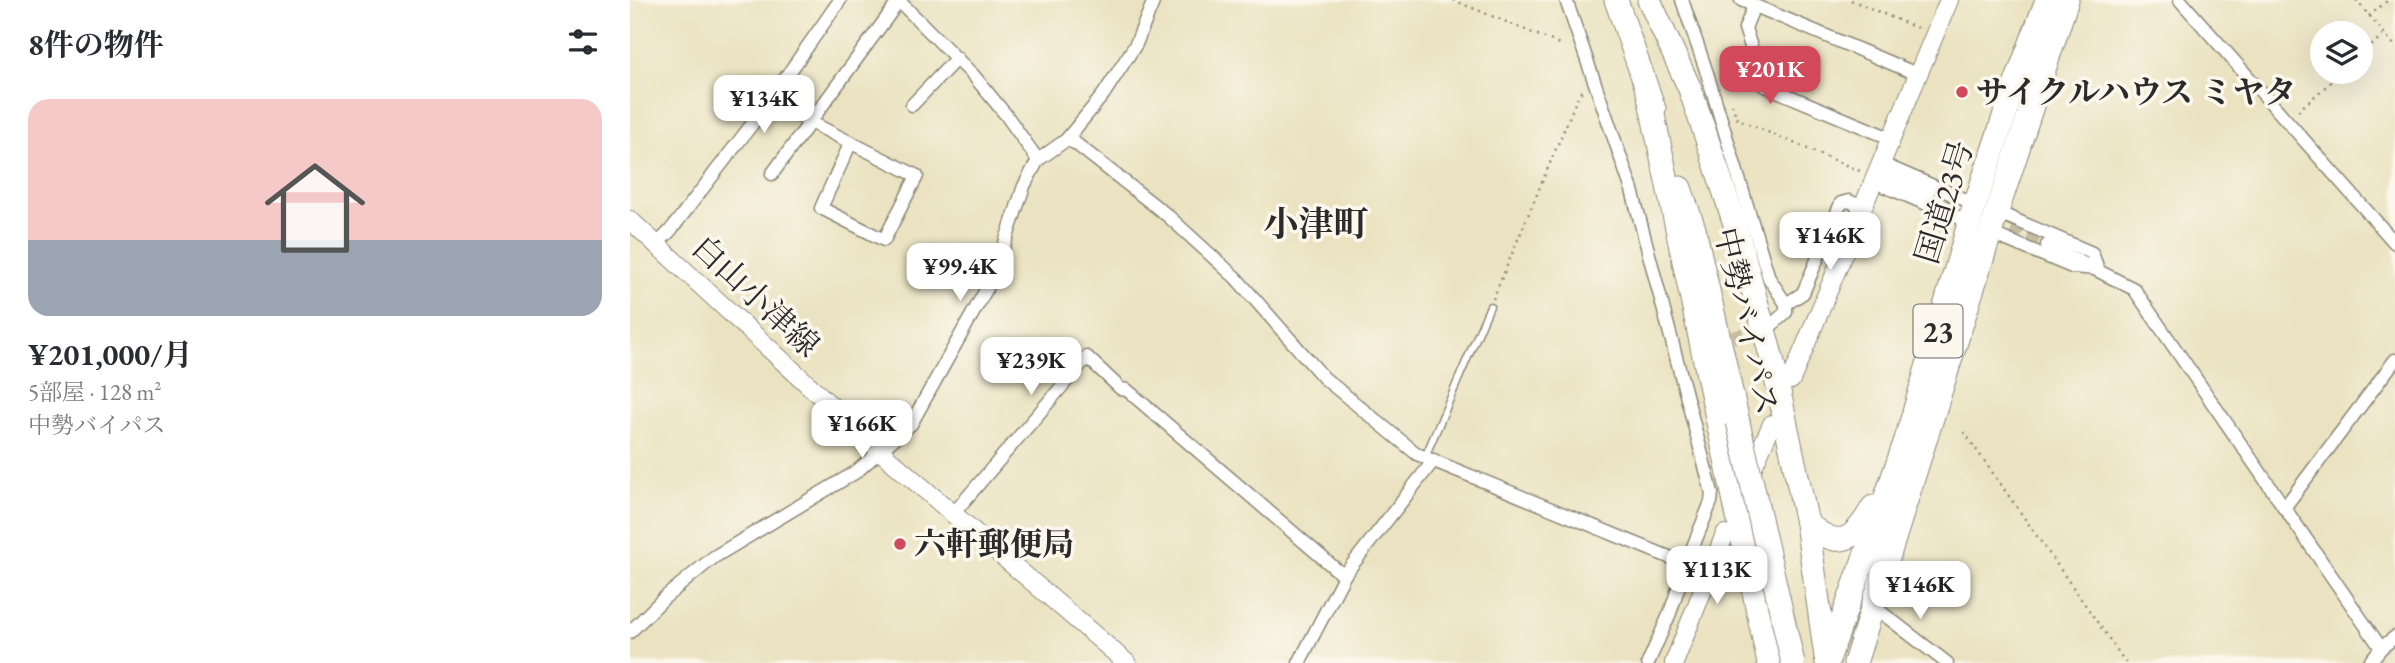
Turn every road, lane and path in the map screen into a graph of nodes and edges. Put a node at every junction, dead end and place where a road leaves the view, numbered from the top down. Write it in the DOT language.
graph roads {
  1 [pos="840,0"];
  2 [pos="1154,0"];
  3 [pos="1452,0"];
  4 [pos="1566,0"];
  5 [pos="1616,0"];
  6 [pos="1649,0"];
  7 [pos="1682,0"];
  8 [pos="1741,0"];
  9 [pos="1851,0"];
  10 [pos="1949,0"];
  11 [pos="2047,0"];
  12 [pos="2067,0"];
  13 [pos="2180,0"];
  14 [pos="2356,0"];
  15 [pos="2388,0"];
  16 [pos="899,1"];
  17 [pos="1755,5"];
  18 [pos="2369,16"];
  19 [pos="2384,34"];
  20 [pos="1935,35"];
  21 [pos="2373,44"];
  22 [pos="1562,45"];
  23 [pos="2395,46"];
  24 [pos="957,58"];
  25 [pos="1919,75"];
  26 [pos="1595,82"];
  27 [pos="2329,84"];
  28 [pos="1649,96"];
  29 [pos="769,100"];
  30 [pos="912,105"];
  31 [pos="1738,119"];
  32 [pos="2287,121"];
  33 [pos="810,122"];
  34 [pos="1892,139"];
  35 [pos="1066,140"];
  36 [pos="851,142"];
  37 [pos="1038,160"];
  38 [pos="1878,173"];
  39 [pos="772,174"];
  40 [pos="1928,195"];
  41 [pos="1864,208"];
  42 [pos="1983,218"];
  43 [pos="630,220"];
  44 [pos="2395,243"];
  45 [pos="2046,244"];
  46 [pos="656,245"];
  47 [pos="2098,269"];
  48 [pos="1786,303"];
  49 [pos="1490,306"];
  50 [pos="1773,324"];
  51 [pos="1695,350"];
  52 [pos="1678,357"];
  53 [pos="2395,360"];
  54 [pos="1791,380"];
  55 [pos="1772,424"];
  56 [pos="1964,432"];
  57 [pos="1906,440"];
  58 [pos="881,452"];
  59 [pos="1429,459"];
  60 [pos="1746,483"];
  61 [pos="2284,508"];
  62 [pos="953,514"];
  63 [pos="1807,523"];
  64 [pos="1725,534"];
  65 [pos="1686,564"];
  66 [pos="1345,574"];
  67 [pos="1873,606"];
  68 [pos="631,630"];
  69 [pos="2395,637"];
  70 [pos="2381,649"];
  71 [pos="1127,663"];
  72 [pos="1299,663"];
  73 [pos="1648,663"];
  74 [pos="1674,663"];
  75 [pos="1769,663"];
  76 [pos="1793,663"];
  77 [pos="1827,663"];
  78 [pos="1857,663"];
  79 [pos="1947,663"];
  80 [pos="2126,663"];
  81 [pos="2369,663"];
  1 -- 29 [label="street"];
  2 -- 35 [label="street"];
  3 -- 22 [label="path"];
  4 -- 26 [label="street"];
  5 -- 28 [label="highway, 中勢バイパス"];
  6 -- 63 [label="highway, 23"];
  7 -- 48 [label="street"];
  8 -- 17 [label="street"];
  9 -- 20 [label="path"];
  10 -- 20 [label="main road"];
  11 -- 42 [label="highway, 国道23号 / 23"];
  12 -- 42 [label="highway, 国道23号 / 23"];
  13 -- 32 [label="street"];
  14 -- 18 [label="path"];
  15 -- 18 [label="path"];
  16 -- 24 [label="street"];
  16 -- 33 [label="street"];
  17 -- 25 [label="street"];
  17 -- 34 [label="street"];
  18 -- 19 [label="path"];
  19 -- 21 [label="path"];
  19 -- 23 [label="path"];
  20 -- 25 [label="main road"];
  24 -- 30 [label="street"];
  24 -- 37 [label="street"];
  25 -- 34 [label="main road"];
  26 -- 49 [label="path"];
  26 -- 52 [label="street"];
  27 -- 32 [label="path"];
  28 -- 75 [label="highway"];
  28 -- 76 [label="highway, 中勢バイパス, bridge"];
  29 -- 33 [label="street"];
  29 -- 46 [label="street"];
  31 -- 38 [label="path"];
  32 -- 44 [label="street"];
  33 -- 36 [label="street"];
  33 -- 39 [label="street"];
  34 -- 38 [label="main road"];
  35 -- 37 [label="street"];
  35 -- 59 [label="street"];
  36 -- 36 [label="street"];
  37 -- 58 [label="street"];
  38 -- 40 [label="street"];
  38 -- 41 [label="main road"];
  38 -- 42 [label="street"];
  38 -- 42 [label="street"];
  41 -- 48 [label="street"];
  41 -- 54 [label="main road"];
  42 -- 47 [label="street"];
  42 -- 47 [label="street"];
  42 -- 57 [label="highway, 国道23号 / 23"];
  42 -- 67 [label="highway, 国道23号 / 23"];
  43 -- 46 [label="main road, 白山小津線"];
  45 -- 47 [label="street"];
  46 -- 58 [label="main road, 白山小津線"];
  47 -- 61 [label="street"];
  48 -- 50 [label="street"];
  49 -- 59 [label="lane"];
  51 -- 52 [label="street"];
  52 -- 65 [label="street"];
  53 -- 61 [label="street"];
  55 -- 60 [label="main road"];
  56 -- 80 [label="path"];
  57 -- 63 [label="highway"];
  57 -- 77 [label="highway, 国道23号 / 23"];
  58 -- 62 [label="main road, 白山小津線"];
  58 -- 68 [label="street"];
  59 -- 65 [label="street"];
  59 -- 66 [label="street"];
  61 -- 70 [label="street"];
  62 -- 66 [label="street"];
  62 -- 71 [label="main road, 白山小津線"];
  63 -- 77 [label="highway, 23"];
  64 -- 74 [label="main road"];
  65 -- 73 [label="street"];
  66 -- 72 [label="street"];
  67 -- 78 [label="highway, 国道23号 / 23"];
  67 -- 79 [label="street"];
  69 -- 70 [label="street"];
  70 -- 81 [label="street"];
}
